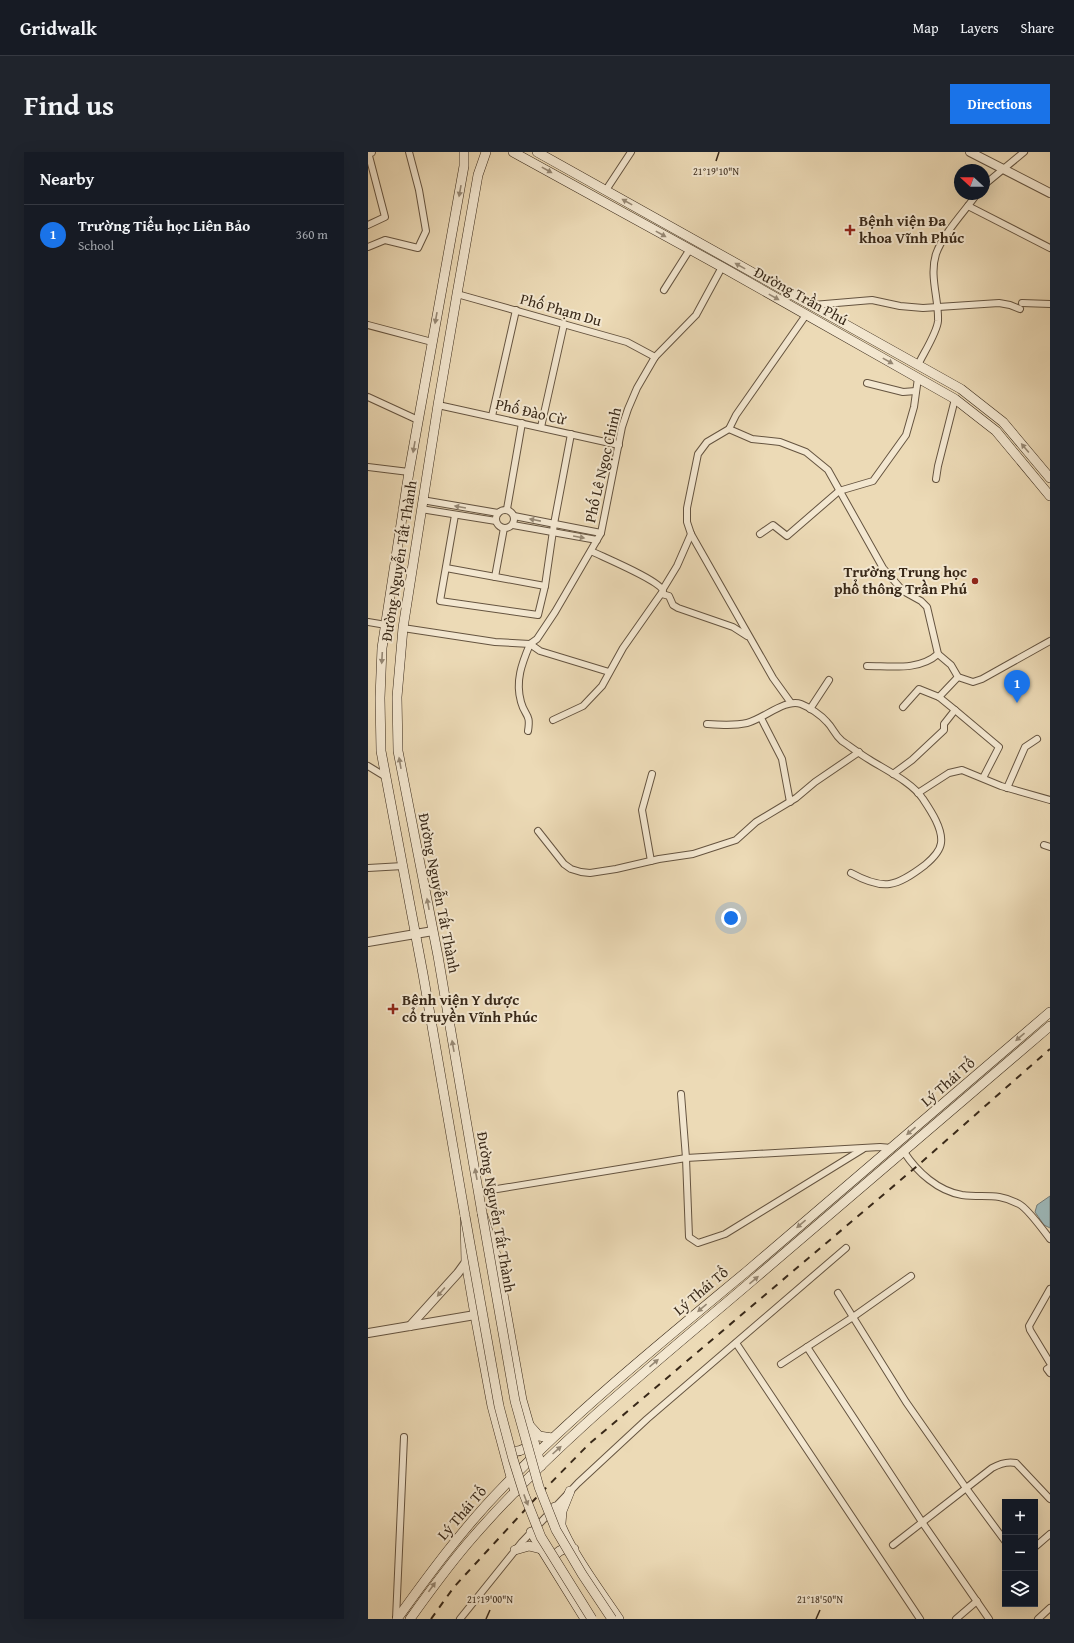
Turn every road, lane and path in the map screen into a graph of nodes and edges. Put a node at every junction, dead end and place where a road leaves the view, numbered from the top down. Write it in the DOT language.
graph roads {
  1 [pos="369,152"];
  2 [pos="409,152"];
  3 [pos="464,152"];
  4 [pos="486,152"];
  5 [pos="513,152"];
  6 [pos="537,152"];
  7 [pos="631,152"];
  8 [pos="970,152"];
  9 [pos="1024,152"];
  10 [pos="1002,168"];
  11 [pos="990,179"];
  12 [pos="606,190"];
  13 [pos="1050,193"];
  14 [pos="972,200"];
  15 [pos="968,206"];
  16 [pos="368,224"];
  17 [pos="368,247"];
  18 [pos="1050,248"];
  19 [pos="690,250"];
  20 [pos="722,267"];
  21 [pos="664,290"];
  22 [pos="457,294"];
  23 [pos="1050,304"];
  24 [pos="812,306"];
  25 [pos="937,307"];
  26 [pos="516,310"];
  27 [pos="806,315"];
  28 [pos="564,324"];
  29 [pos="368,325"];
  30 [pos="432,342"];
  31 [pos="655,357"];
  32 [pos="918,365"];
  33 [pos="918,378"];
  34 [pos="867,383"];
  35 [pos="916,391"];
  36 [pos="368,397"];
  37 [pos="955,399"];
  38 [pos="438,405"];
  39 [pos="492,416"];
  40 [pos="418,420"];
  41 [pos="522,423"];
  42 [pos="541,427"];
  43 [pos="729,429"];
  44 [pos="571,434"];
  45 [pos="619,445"];
  46 [pos="368,467"];
  47 [pos="409,472"];
  48 [pos="1050,478"];
  49 [pos="936,479"];
  50 [pos="839,491"];
  51 [pos="1050,496"];
  52 [pos="405,501"];
  53 [pos="422,505"];
  54 [pos="507,509"];
  55 [pos="498,513"];
  56 [pos="455,515"];
  57 [pos="514,516"];
  58 [pos="496,522"];
  59 [pos="554,524"];
  60 [pos="513,525"];
  61 [pos="504,528"];
  62 [pos="553,532"];
  63 [pos="601,533"];
  64 [pos="691,534"];
  65 [pos="760,534"];
  66 [pos="597,540"];
  67 [pos="591,551"];
  68 [pos="446,568"];
  69 [pos="495,577"];
  70 [pos="545,586"];
  71 [pos="662,591"];
  72 [pos="368,622"];
  73 [pos="386,625"];
  74 [pos="403,628"];
  75 [pos="749,637"];
  76 [pos="1050,641"];
  77 [pos="530,644"];
  78 [pos="938,654"];
  79 [pos="867,666"];
  80 [pos="609,672"];
  81 [pos="958,676"];
  82 [pos="830,680"];
  83 [pos="939,697"];
  84 [pos="791,703"];
  85 [pos="903,707"];
  86 [pos="810,709"];
  87 [pos="955,710"];
  88 [pos="761,718"];
  89 [pos="553,720"];
  90 [pos="707,724"];
  91 [pos="528,731"];
  92 [pos="1037,739"];
  93 [pos="859,752"];
  94 [pos="368,766"];
  95 [pos="652,774"];
  96 [pos="893,774"];
  97 [pos="386,778"];
  98 [pos="983,778"];
  99 [pos="403,780"];
  100 [pos="1007,788"];
  101 [pos="918,793"];
  102 [pos="1050,800"];
  103 [pos="790,802"];
  104 [pos="538,830"];
  105 [pos="651,861"];
  106 [pos="403,866"];
  107 [pos="368,868"];
  108 [pos="851,873"];
  109 [pos="433,931"];
  110 [pos="416,934"];
  111 [pos="368,942"];
  112 [pos="1050,1012"];
  113 [pos="449,1018"];
  114 [pos="431,1021"];
  115 [pos="1050,1026"];
  116 [pos="681,1094"];
  117 [pos="931,1115"];
  118 [pos="938,1122"];
  119 [pos="864,1148"];
  120 [pos="892,1148"];
  121 [pos="904,1152"];
  122 [pos="686,1158"];
  123 [pos="479,1192"];
  124 [pos="482,1213"];
  125 [pos="813,1215"];
  126 [pos="465,1216"];
  127 [pos="820,1223"];
  128 [pos="1049,1236"];
  129 [pos="846,1248"];
  130 [pos="466,1262"];
  131 [pos="911,1276"];
  132 [pos="1050,1289"];
  133 [pos="838,1293"];
  134 [pos="475,1315"];
  135 [pos="853,1317"];
  136 [pos="409,1327"];
  137 [pos="368,1333"];
  138 [pos="736,1343"];
  139 [pos="807,1347"];
  140 [pos="780,1364"];
  141 [pos="1049,1368"];
  142 [pos="528,1424"];
  143 [pos="404,1437"];
  144 [pos="552,1438"];
  145 [pos="532,1440"];
  146 [pos="502,1447"];
  147 [pos="537,1453"];
  148 [pos="506,1461"];
  149 [pos="541,1466"];
  150 [pos="511,1479"];
  151 [pos="966,1488"];
  152 [pos="570,1491"];
  153 [pos="515,1492"];
  154 [pos="498,1493"];
  155 [pos="1050,1499"];
  156 [pos="555,1507"];
  157 [pos="922,1522"];
  158 [pos="561,1527"];
  159 [pos="531,1532"];
  160 [pos="1050,1534"];
  161 [pos="1002,1537"];
  162 [pos="1038,1544"];
  163 [pos="893,1545"];
  164 [pos="541,1549"];
  165 [pos="574,1549"];
  166 [pos="515,1550"];
  167 [pos="552,1566"];
  168 [pos="977,1601"];
  169 [pos="1050,1608"];
  170 [pos="396,1619"];
  171 [pos="410,1619"];
  172 [pos="460,1619"];
  173 [pos="585,1619"];
  174 [pos="592,1619"];
  175 [pos="612,1619"];
  176 [pos="619,1619"];
  177 [pos="920,1619"];
  178 [pos="956,1619"];
  179 [pos="989,1619"];
  180 [pos="1038,1619"];
  1 -- 16 [label="street"];
  2 -- 17 [label="street"];
  3 -- 30 [label="main road, Đường Nguyễn Tất Thành, one-way"];
  4 -- 22 [label="main road, Đường Nguyễn Tất Thành"];
  5 -- 19 [label="main road, Đường Trần Phú, one-way"];
  6 -- 12 [label="main road, Đường Trần Phú"];
  7 -- 12 [label="street"];
  8 -- 10 [label="street"];
  9 -- 10 [label="street"];
  10 -- 11 [label="street"];
  10 -- 13 [label="street"];
  24 -- 12 [label="main road, Đường Trần Phú, one-way"];
  14 -- 15 [label="street"];
  15 -- 18 [label="street"];
  15 -- 25 [label="street"];
  19 -- 20 [label="main road, Đường Trần Phú"];
  19 -- 21 [label="street"];
  20 -- 27 [label="main road, Đường Trần Phú, one-way"];
  20 -- 31 [label="street, Phố Lê Ngọc Chinh"];
  22 -- 26 [label="street, Phố Phạm Du"];
  22 -- 38 [label="main road, Đường Nguyễn Tất Thành"];
  23 -- 25 [label="street"];
  24 -- 25 [label="street"];
  24 -- 27 [label="main road"];
  24 -- 32 [label="main road, Đường Trần Phú"];
  25 -- 32 [label="street"];
  26 -- 28 [label="street, Phố Phạm Du"];
  26 -- 39 [label="street"];
  27 -- 33 [label="main road, Đường Trần Phú, one-way"];
  27 -- 43 [label="street"];
  28 -- 31 [label="street, Phố Phạm Du"];
  28 -- 42 [label="street"];
  29 -- 30 [label="street"];
  30 -- 40 [label="main road, Đường Nguyễn Tất Thành"];
  31 -- 45 [label="street, Phố Lê Ngọc Chinh"];
  48 -- 32 [label="main road, Đường Trần Phú, one-way"];
  33 -- 35 [label="street"];
  33 -- 37 [label="main road, Đường Trần Phú"];
  34 -- 35 [label="street"];
  35 -- 50 [label="street"];
  36 -- 40 [label="street"];
  37 -- 49 [label="street"];
  37 -- 51 [label="main road, Đường Trần Phú"];
  38 -- 39 [label="street, Phố Đào Cừ"];
  38 -- 53 [label="main road, Đường Nguyễn Tất Thành"];
  39 -- 41 [label="street, Phố Đào Cừ"];
  40 -- 47 [label="main road, Đường Nguyễn Tất Thành, one-way"];
  41 -- 42 [label="street, Phố Đào Cừ"];
  41 -- 54 [label="street"];
  42 -- 44 [label="street, Phố Đào Cừ"];
  43 -- 50 [label="street"];
  43 -- 64 [label="street"];
  44 -- 45 [label="street, Phố Đào Cừ"];
  44 -- 59 [label="street"];
  45 -- 63 [label="street, Phố Lê Ngọc Chinh"];
  46 -- 47 [label="street"];
  47 -- 52 [label="main road, Đường Nguyễn Tất Thành"];
  50 -- 65 [label="street"];
  50 -- 78 [label="street"];
  52 -- 53 [label="main road"];
  52 -- 73 [label="main road, Đường Nguyễn Tất Thành"];
  55 -- 53 [label="street, one-way"];
  53 -- 56 [label="street"];
  53 -- 74 [label="main road, Đường Nguyễn Tất Thành"];
  54 -- 55 [label="street"];
  54 -- 57 [label="street"];
  55 -- 58 [label="street"];
  56 -- 58 [label="street"];
  56 -- 68 [label="street"];
  59 -- 57 [label="street, one-way"];
  57 -- 60 [label="street"];
  58 -- 61 [label="street"];
  59 -- 62 [label="street"];
  59 -- 63 [label="street"];
  60 -- 61 [label="street"];
  60 -- 62 [label="street"];
  61 -- 69 [label="street"];
  62 -- 66 [label="street, one-way"];
  62 -- 70 [label="street"];
  63 -- 66 [label="street, Phố Lê Ngọc Chinh"];
  64 -- 71 [label="street"];
  64 -- 75 [label="street"];
  66 -- 67 [label="street, Phố Lê Ngọc Chinh"];
  67 -- 71 [label="street"];
  67 -- 77 [label="street, Phố Lê Ngọc Chinh"];
  68 -- 69 [label="street"];
  68 -- 70 [label="street"];
  69 -- 70 [label="street"];
  71 -- 75 [label="street"];
  71 -- 80 [label="street"];
  72 -- 73 [label="street"];
  73 -- 97 [label="main road, Đường Nguyễn Tất Thành, one-way"];
  74 -- 77 [label="street"];
  99 -- 74 [label="main road, Đường Nguyễn Tất Thành, one-way"];
  75 -- 84 [label="street"];
  76 -- 81 [label="street"];
  77 -- 80 [label="street"];
  77 -- 91 [label="street"];
  78 -- 79 [label="street"];
  78 -- 81 [label="street"];
  80 -- 89 [label="street"];
  81 -- 83 [label="street"];
  82 -- 86 [label="street"];
  83 -- 85 [label="street"];
  83 -- 87 [label="street"];
  84 -- 86 [label="street"];
  84 -- 88 [label="street"];
  86 -- 93 [label="street"];
  87 -- 96 [label="street"];
  87 -- 98 [label="street"];
  88 -- 90 [label="street"];
  88 -- 103 [label="street"];
  92 -- 100 [label="street"];
  93 -- 96 [label="street"];
  93 -- 103 [label="street"];
  94 -- 97 [label="street"];
  95 -- 105 [label="street"];
  96 -- 101 [label="street"];
  97 -- 99 [label="main road"];
  97 -- 106 [label="main road, Đường Nguyễn Tất Thành"];
  98 -- 100 [label="street"];
  98 -- 101 [label="street"];
  109 -- 99 [label="main road, Đường Nguyễn Tất Thành, one-way"];
  100 -- 102 [label="street"];
  101 -- 108 [label="street"];
  103 -- 105 [label="street"];
  104 -- 105 [label="street"];
  106 -- 107 [label="street"];
  106 -- 110 [label="main road, Đường Nguyễn Tất Thành"];
  109 -- 110 [label="street"];
  109 -- 113 [label="main road, Đường Nguyễn Tất Thành"];
  110 -- 111 [label="street"];
  110 -- 114 [label="main road, Đường Nguyễn Tất Thành"];
  112 -- 117 [label="main road, Lý Thái Tổ, one-way"];
  113 -- 114 [label="main road"];
  123 -- 113 [label="main road, Đường Nguyễn Tất Thành, one-way"];
  114 -- 126 [label="main road, Đường Nguyễn Tất Thành"];
  115 -- 118 [label="main road, Lý Thái Tổ"];
  116 -- 122 [label="street"];
  117 -- 118 [label="main road"];
  117 -- 120 [label="main road, Lý Thái Tổ, one-way"];
  118 -- 121 [label="main road, Lý Thái Tổ"];
  119 -- 120 [label="street"];
  119 -- 122 [label="street"];
  119 -- 122 [label="street"];
  120 -- 125 [label="main road, Lý Thái Tổ"];
  121 -- 127 [label="main road, Lý Thái Tổ"];
  121 -- 128 [label="street"];
  122 -- 123 [label="street"];
  123 -- 124 [label="main road, Đường Nguyễn Tất Thành"];
  124 -- 142 [label="main road"];
  124 -- 175 [label="main road, Đường Nguyễn Tất Thành, bridge"];
  125 -- 127 [label="main road"];
  125 -- 144 [label="main road, Lý Thái Tổ, one-way"];
  126 -- 130 [label="main road"];
  126 -- 174 [label="main road, Đường Nguyễn Tất Thành, one-way, bridge"];
  149 -- 127 [label="main road, Lý Thái Tổ, one-way"];
  129 -- 138 [label="street"];
  130 -- 134 [label="main road"];
  130 -- 136 [label="street, one-way"];
  131 -- 135 [label="street"];
  132 -- 141 [label="street"];
  133 -- 135 [label="street"];
  134 -- 136 [label="street"];
  134 -- 146 [label="main road"];
  135 -- 139 [label="street"];
  135 -- 151 [label="street"];
  136 -- 137 [label="street"];
  138 -- 152 [label="street"];
  138 -- 177 [label="street"];
  139 -- 140 [label="street"];
  139 -- 157 [label="street"];
  142 -- 144 [label="main road"];
  142 -- 145 [label="main road"];
  143 -- 170 [label="street"];
  144 -- 147 [label="main road, Lý Thái Tổ"];
  145 -- 146 [label="main road"];
  145 -- 147 [label="main road"];
  146 -- 148 [label="main road"];
  147 -- 149 [label="main road"];
  147 -- 150 [label="main road, Lý Thái Tổ"];
  148 -- 150 [label="main road"];
  148 -- 154 [label="main road"];
  149 -- 153 [label="main road, Lý Thái Tổ"];
  150 -- 153 [label="main road"];
  150 -- 154 [label="main road, Lý Thái Tổ"];
  151 -- 155 [label="street"];
  151 -- 157 [label="street"];
  151 -- 161 [label="street"];
  152 -- 156 [label="street"];
  152 -- 158 [label="main road"];
  171 -- 153 [label="main road, Lý Thái Tổ, one-way"];
  154 -- 170 [label="main road, Lý Thái Tổ"];
  156 -- 158 [label="main road"];
  156 -- 159 [label="street"];
  157 -- 163 [label="street"];
  157 -- 168 [label="street"];
  158 -- 165 [label="main road"];
  159 -- 164 [label="main road"];
  159 -- 166 [label="street"];
  160 -- 162 [label="street"];
  164 -- 166 [label="main road"];
  164 -- 167 [label="main road"];
  165 -- 167 [label="main road"];
  165 -- 176 [label="main road"];
  166 -- 172 [label="street"];
  167 -- 173 [label="main road"];
  168 -- 178 [label="street"];
  168 -- 179 [label="street"];
  169 -- 180 [label="street"];
}
